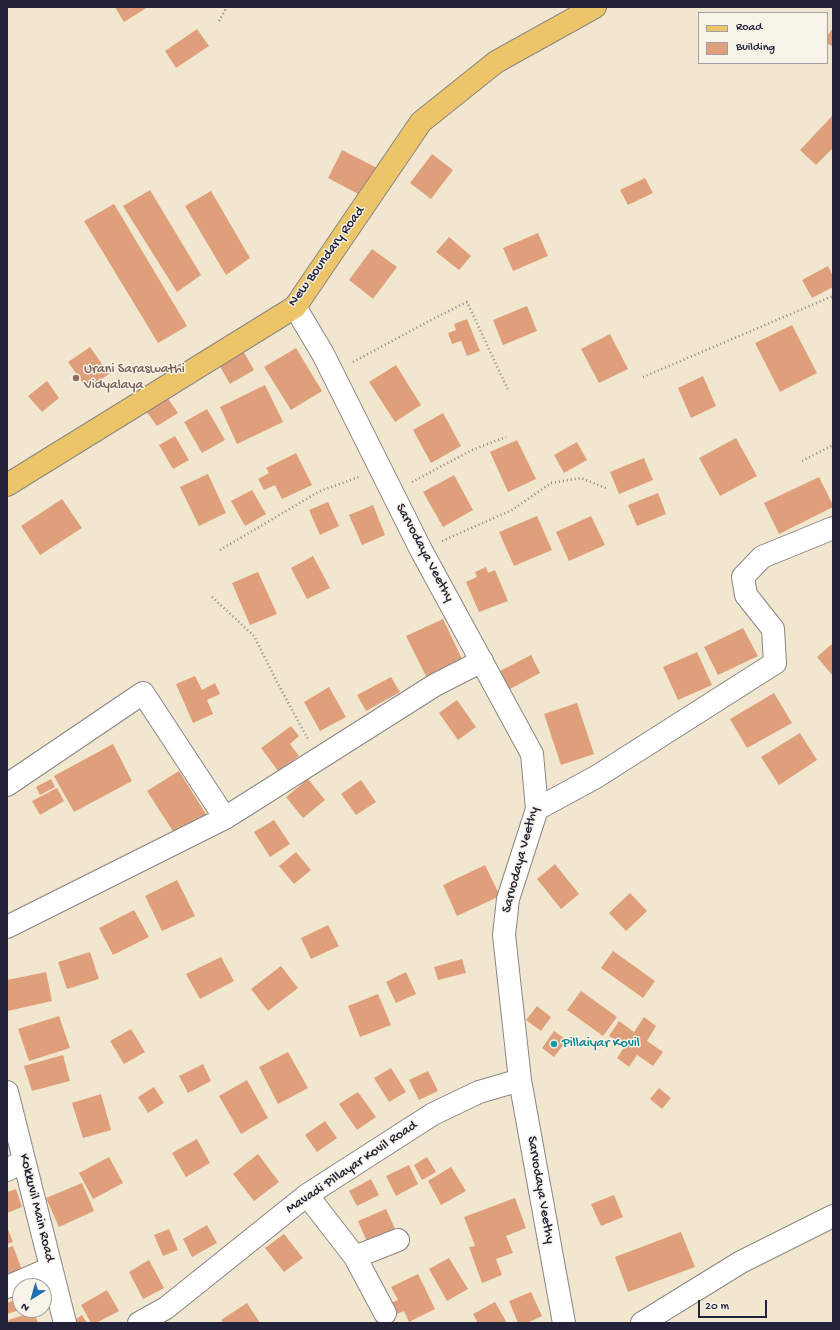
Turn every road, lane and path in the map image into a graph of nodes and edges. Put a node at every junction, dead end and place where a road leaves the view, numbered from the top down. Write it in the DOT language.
graph roads {
  1 [pos="227,7"];
  2 [pos="595,7"];
  3 [pos="219,21"];
  4 [pos="833,296"];
  5 [pos="295,307"];
  6 [pos="333,373"];
  7 [pos="643,377"];
  8 [pos="509,392"];
  9 [pos="506,437"];
  10 [pos="833,446"];
  11 [pos="802,461"];
  12 [pos="380,469"];
  13 [pos="7,485"];
  14 [pos="608,489"];
  15 [pos="392,492"];
  16 [pos="833,528"];
  17 [pos="220,550"];
  18 [pos="421,550"];
  19 [pos="212,597"];
  20 [pos="482,661"];
  21 [pos="319,758"];
  22 [pos="7,785"];
  23 [pos="537,809"];
  24 [pos="225,818"];
  25 [pos="7,927"];
  26 [pos="520,1080"];
  27 [pos="7,1092"];
  28 [pos="16,1165"];
  29 [pos="307,1195"];
  30 [pos="833,1216"];
  31 [pos="398,1240"];
  32 [pos="354,1257"];
  33 [pos="51,1268"];
  34 [pos="7,1287"];
  35 [pos="384,1313"];
  36 [pos="561,1322"];
  37 [pos="65,1323"];
  38 [pos="139,1323"];
  39 [pos="642,1323"];
  1 -- 3 [label="path"];
  2 -- 5 [label="main road, New Boundary Road"];
  4 -- 7 [label="path"];
  5 -- 6 [label="street, Sarvodaya Veethy"];
  5 -- 13 [label="main road, New Boundary Road"];
  6 -- 8 [label="path"];
  6 -- 12 [label="street, Sarvodaya Veethy"];
  9 -- 15 [label="path"];
  10 -- 11 [label="path"];
  12 -- 15 [label="street, Sarvodaya Veethy"];
  12 -- 17 [label="path"];
  14 -- 18 [label="path"];
  15 -- 18 [label="street, Sarvodaya Veethy"];
  16 -- 23 [label="street"];
  18 -- 20 [label="street, Sarvodaya Veethy"];
  19 -- 21 [label="path"];
  20 -- 21 [label="street"];
  20 -- 23 [label="street, Sarvodaya Veethy"];
  21 -- 24 [label="street"];
  22 -- 24 [label="street"];
  23 -- 26 [label="street, Sarvodaya Veethy"];
  24 -- 25 [label="street"];
  26 -- 29 [label="street, Mavadi Pillayar Kovil Road"];
  26 -- 36 [label="street, Sarvodaya Veethy"];
  27 -- 28 [label="street, Kokkuvil Main Road"];
  28 -- 33 [label="street, Kokkuvil Main Road"];
  29 -- 32 [label="street"];
  29 -- 38 [label="street, Mavadi Pillayar Kovil Road"];
  30 -- 39 [label="street"];
  31 -- 32 [label="street"];
  32 -- 35 [label="street"];
  33 -- 34 [label="street"];
  33 -- 37 [label="street, Kokkuvil Main Road"];
}
